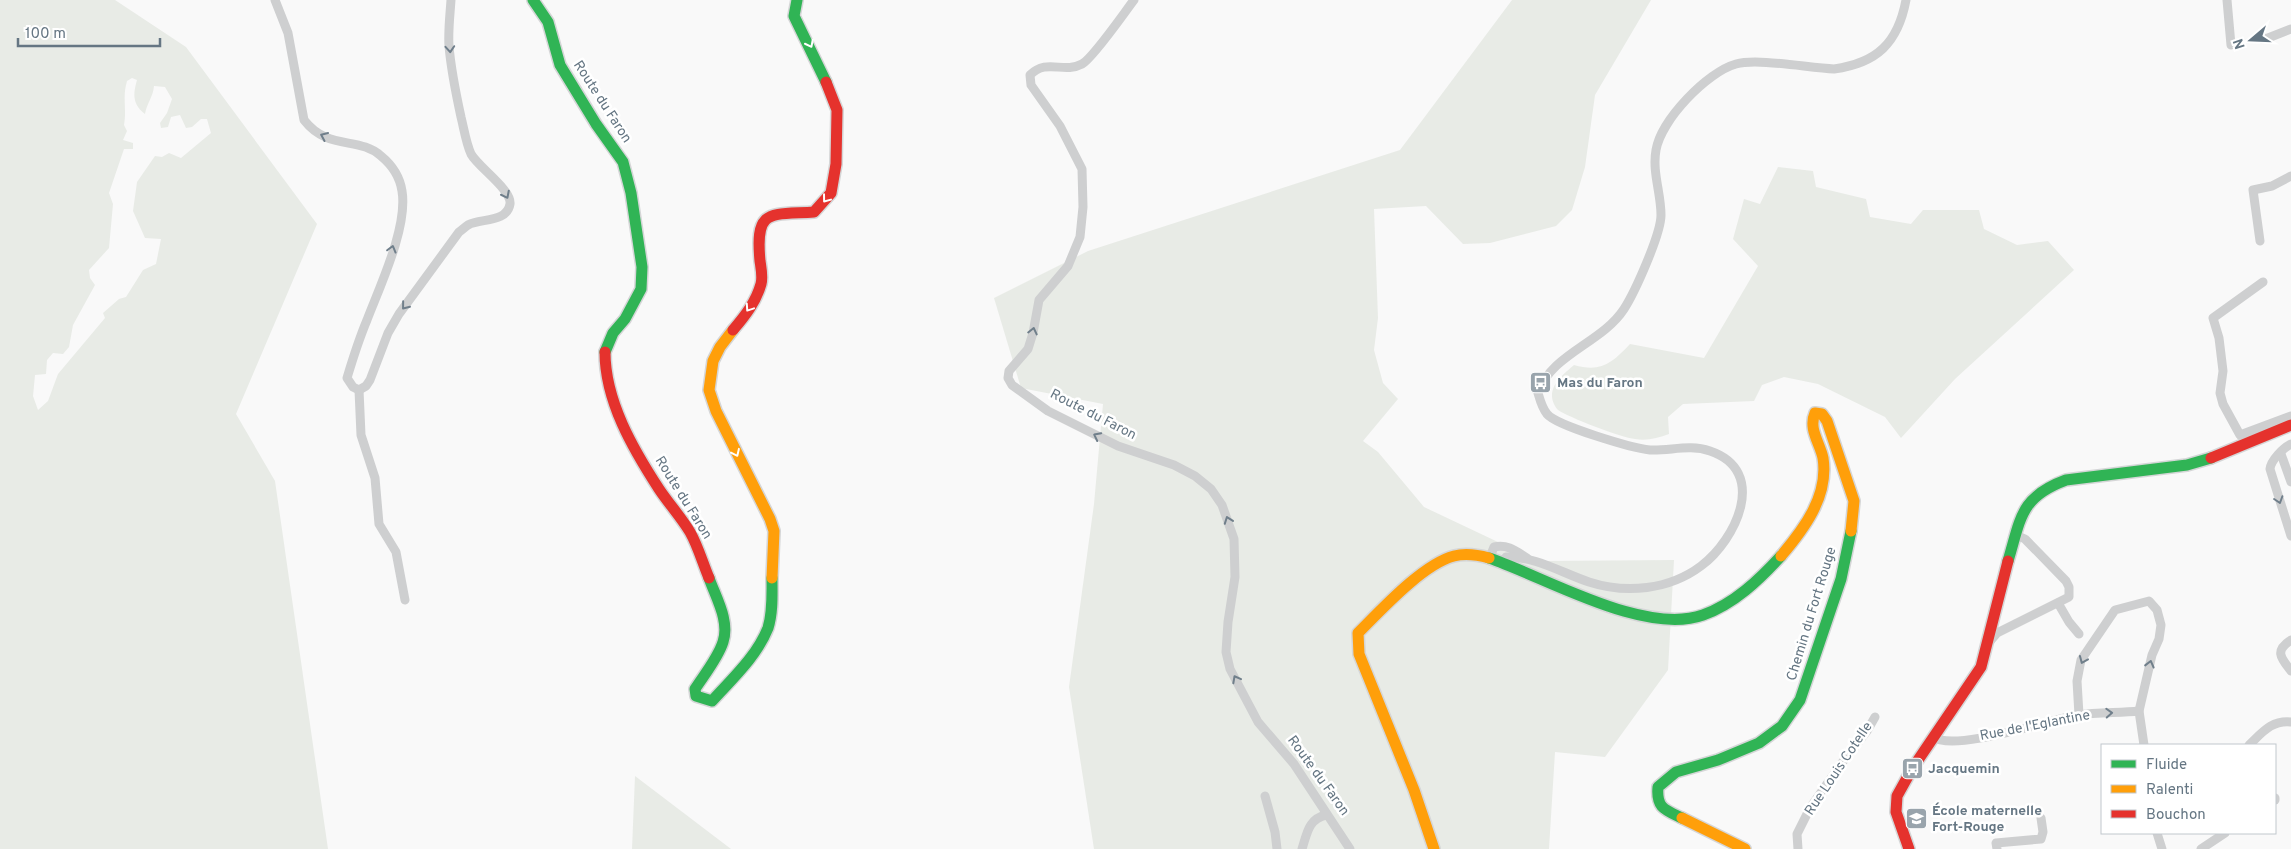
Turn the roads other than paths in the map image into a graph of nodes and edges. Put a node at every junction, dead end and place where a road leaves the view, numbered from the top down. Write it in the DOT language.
graph roads {
  1 [pos="275,0"];
  2 [pos="451,0"];
  3 [pos="532,0"];
  4 [pos="797,0"];
  5 [pos="1134,0"];
  6 [pos="1906,0"];
  7 [pos="2227,0"];
  8 [pos="2291,29"];
  9 [pos="2262,39"];
  10 [pos="2231,45"];
  11 [pos="2291,176"];
  12 [pos="2260,241"];
  13 [pos="2263,282"];
  14 [pos="359,390"];
  15 [pos="2291,416"];
  16 [pos="2291,425"];
  17 [pos="2291,444"];
  18 [pos="2281,454"];
  19 [pos="2291,482"];
  20 [pos="2016,535"];
  21 [pos="2291,536"];
  22 [pos="1490,558"];
  23 [pos="1530,560"];
  24 [pos="1502,563"];
  25 [pos="405,600"];
  26 [pos="2058,603"];
  27 [pos="2079,634"];
  28 [pos="2291,640"];
  29 [pos="1987,641"];
  30 [pos="2291,671"];
  31 [pos="2139,711"];
  32 [pos="2079,715"];
  33 [pos="1874,716"];
  34 [pos="2291,722"];
  35 [pos="1933,737"];
  36 [pos="2144,744"];
  37 [pos="2250,744"];
  38 [pos="1265,796"];
  39 [pos="1326,815"];
  40 [pos="2042,818"];
  41 [pos="2157,834"];
  42 [pos="2224,834"];
  43 [pos="1277,849"];
  44 [pos="1302,849"];
  45 [pos="1350,849"];
  46 [pos="1434,849"];
  47 [pos="1745,849"];
  48 [pos="1798,849"];
  49 [pos="1909,849"];
  50 [pos="1997,849"];
  51 [pos="2162,849"];
  52 [pos="2201,849"];
  14 -- 1 [label="street, one-way"];
  2 -- 14 [label="street, one-way"];
  4 -- 3 [label="street, Route du Faron, one-way"];
  39 -- 5 [label="street, Route du Faron, one-way"];
  6 -- 23 [label="street"];
  7 -- 10 [label="street"];
  8 -- 9 [label="street"];
  11 -- 12 [label="street"];
  13 -- 15 [label="street"];
  14 -- 25 [label="street"];
  16 -- 20 [label="street"];
  17 -- 18 [label="street"];
  18 -- 19 [label="street"];
  18 -- 21 [label="street, one-way"];
  20 -- 26 [label="street"];
  20 -- 29 [label="street"];
  22 -- 23 [label="street"];
  22 -- 24 [label="street, Chemin du Fort Rouge"];
  22 -- 46 [label="street"];
  23 -- 24 [label="street"];
  24 -- 47 [label="street, Chemin du Fort Rouge"];
  26 -- 27 [label="street"];
  26 -- 29 [label="street"];
  28 -- 30 [label="street"];
  29 -- 35 [label="street"];
  32 -- 31 [label="street, Rue de l'Eglantine, one-way"];
  31 -- 32 [label="street, one-way"];
  31 -- 36 [label="street"];
  32 -- 35 [label="street, Rue de l'Eglantine"];
  33 -- 48 [label="street, Rue Louis Cotelle"];
  34 -- 37 [label="street"];
  35 -- 49 [label="street"];
  38 -- 43 [label="street"];
  39 -- 44 [label="street"];
  39 -- 45 [label="street, Route du Faron"];
  40 -- 50 [label="street"];
  41 -- 51 [label="street"];
  42 -- 52 [label="street"];
}
